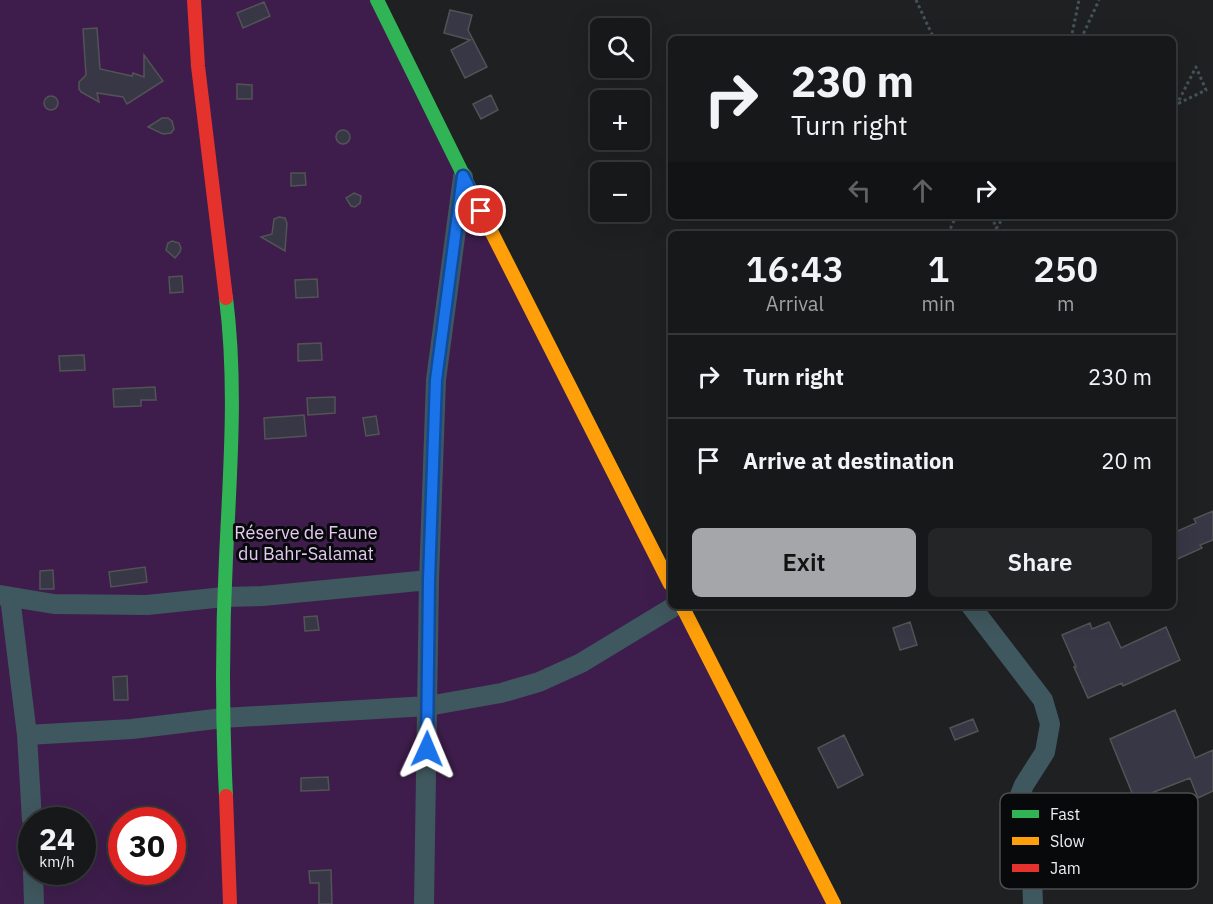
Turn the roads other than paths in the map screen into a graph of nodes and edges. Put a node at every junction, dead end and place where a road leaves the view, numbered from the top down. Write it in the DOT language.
graph roads {
  1 [pos="194,0"];
  2 [pos="377,0"];
  3 [pos="463,176"];
  4 [pos="429,580"];
  5 [pos="668,580"];
  6 [pos="5,596"];
  7 [pos="224,597"];
  8 [pos="670,609"];
  9 [pos="684,609"];
  10 [pos="973,609"];
  11 [pos="428,706"];
  12 [pos="223,718"];
  13 [pos="27,735"];
  14 [pos="1021,793"];
  15 [pos="31,807"];
  16 [pos="33,885"];
  17 [pos="1032,889"];
  18 [pos="34,904"];
  19 [pos="230,904"];
  20 [pos="424,904"];
  21 [pos="834,904"];
  22 [pos="1033,904"];
  1 -- 7 [label="main road"];
  2 -- 3 [label="main road"];
  3 -- 4 [label="street"];
  3 -- 5 [label="main road"];
  4 -- 7 [label="street"];
  4 -- 11 [label="street"];
  6 -- 7 [label="street"];
  6 -- 13 [label="street"];
  7 -- 12 [label="main road"];
  8 -- 11 [label="street"];
  9 -- 21 [label="main road"];
  10 -- 14 [label="street"];
  11 -- 12 [label="street"];
  11 -- 20 [label="street"];
  12 -- 13 [label="street"];
  12 -- 19 [label="main road"];
  13 -- 15 [label="street"];
  16 -- 18 [label="street"];
  17 -- 22 [label="street"];
}
